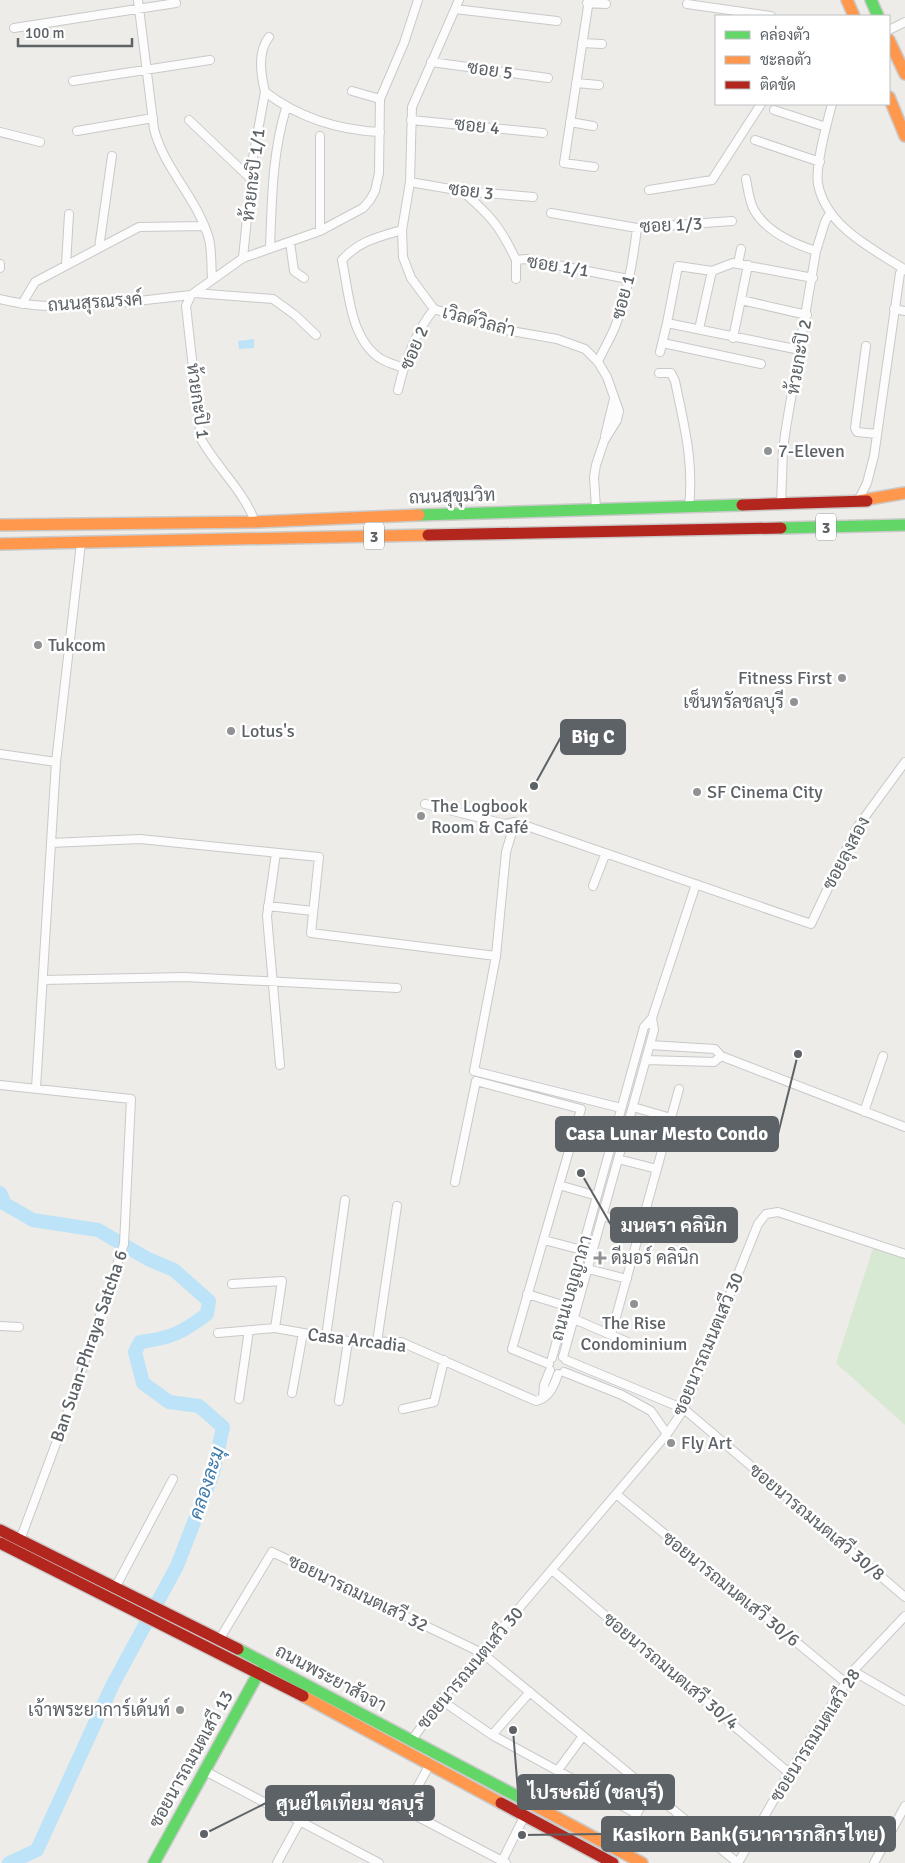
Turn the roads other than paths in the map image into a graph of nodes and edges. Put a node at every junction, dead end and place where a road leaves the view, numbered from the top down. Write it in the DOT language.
graph roads {
  1 [pos="418,0"];
  2 [pos="459,0"];
  3 [pos="847,0"];
  4 [pos="871,0"];
  5 [pos="588,1"];
  6 [pos="176,3"];
  7 [pos="139,4"];
  8 [pos="606,4"];
  9 [pos="687,4"];
  10 [pos="455,9"];
  11 [pos="764,15"];
  12 [pos="854,15"];
  13 [pos="878,15"];
  14 [pos="557,21"];
  15 [pos="905,22"];
  16 [pos="14,28"];
  17 [pos="890,30"];
  18 [pos="269,37"];
  19 [pos="890,42"];
  20 [pos="582,43"];
  21 [pos="602,44"];
  22 [pos="210,60"];
  23 [pos="431,62"];
  24 [pos="147,70"];
  25 [pos="905,74"];
  26 [pos="548,78"];
  27 [pos="73,81"];
  28 [pos="576,82"];
  29 [pos="599,85"];
  30 [pos="352,91"];
  31 [pos="265,92"];
  32 [pos="380,99"];
  33 [pos="890,100"];
  34 [pos="760,105"];
  35 [pos="832,105"];
  36 [pos="286,108"];
  37 [pos="774,110"];
  38 [pos="153,118"];
  39 [pos="188,120"];
  40 [pos="411,120"];
  41 [pos="570,122"];
  42 [pos="593,126"];
  43 [pos="826,127"];
  44 [pos="78,130"];
  45 [pos="0,132"];
  46 [pos="380,132"];
  47 [pos="543,133"];
  48 [pos="320,136"];
  49 [pos="905,136"];
  50 [pos="755,140"];
  51 [pos="40,142"];
  52 [pos="112,156"];
  53 [pos="820,162"];
  54 [pos="594,167"];
  55 [pos="746,179"];
  56 [pos="251,180"];
  57 [pos="410,182"];
  58 [pos="462,190"];
  59 [pos="649,190"];
  60 [pos="533,197"];
  61 [pos="551,213"];
  62 [pos="830,213"];
  63 [pos="70,214"];
  64 [pos="732,221"];
  65 [pos="204,226"];
  66 [pos="637,228"];
  67 [pos="402,230"];
  68 [pos="320,231"];
  69 [pos="290,242"];
  70 [pos="270,247"];
  71 [pos="99,248"];
  72 [pos="741,249"];
  73 [pos="816,251"];
  74 [pos="243,258"];
  75 [pos="516,260"];
  76 [pos="0,264"];
  77 [pos="738,264"];
  78 [pos="66,265"];
  79 [pos="748,265"];
  80 [pos="0,268"];
  81 [pos="904,269"];
  82 [pos="712,271"];
  83 [pos="212,278"];
  84 [pos="304,278"];
  85 [pos="813,278"];
  86 [pos="516,279"];
  87 [pos="628,279"];
  88 [pos="192,294"];
  89 [pos="0,299"];
  90 [pos="741,300"];
  91 [pos="22,304"];
  92 [pos="434,309"];
  93 [pos="894,309"];
  94 [pos="905,311"];
  95 [pos="807,315"];
  96 [pos="667,323"];
  97 [pos="699,330"];
  98 [pos="316,336"];
  99 [pos="733,338"];
  100 [pos="662,343"];
  101 [pos="866,346"];
  102 [pos="800,350"];
  103 [pos="660,352"];
  104 [pos="598,362"];
  105 [pos="761,364"];
  106 [pos="404,368"];
  107 [pos="659,374"];
  108 [pos="398,390"];
  109 [pos="877,434"];
  110 [pos="905,493"];
  111 [pos="905,500"];
  112 [pos="858,501"];
  113 [pos="781,505"];
  114 [pos="689,507"];
  115 [pos="629,508"];
  116 [pos="596,509"];
  117 [pos="254,522"];
  118 [pos="0,525"];
  119 [pos="905,525"];
  120 [pos="630,530"];
  121 [pos="81,543"];
  122 [pos="0,544"];
  123 [pos="0,754"];
  124 [pos="56,762"];
  125 [pos="905,762"];
  126 [pos="901,774"];
  127 [pos="425,804"];
  128 [pos="515,822"];
  129 [pos="51,843"];
  130 [pos="276,853"];
  131 [pos="605,854"];
  132 [pos="696,884"];
  133 [pos="593,886"];
  134 [pos="268,906"];
  135 [pos="313,911"];
  136 [pos="496,956"];
  137 [pos="43,980"];
  138 [pos="273,982"];
  139 [pos="398,988"];
  140 [pos="652,1018"];
  141 [pos="650,1045"];
  142 [pos="721,1056"];
  143 [pos="883,1056"];
  144 [pos="646,1060"];
  145 [pos="280,1065"];
  146 [pos="0,1085"];
  147 [pos="36,1088"];
  148 [pos="679,1089"];
  149 [pos="633,1107"];
  150 [pos="621,1108"];
  151 [pos="864,1112"];
  152 [pos="671,1118"];
  153 [pos="617,1124"];
  154 [pos="627,1127"];
  155 [pos="905,1127"];
  156 [pos="618,1159"];
  157 [pos="657,1169"];
  158 [pos="455,1182"];
  159 [pos="559,1185"];
  160 [pos="597,1196"];
  161 [pos="345,1200"];
  162 [pos="397,1206"];
  163 [pos="603,1216"];
  164 [pos="642,1227"];
  165 [pos="586,1234"];
  166 [pos="596,1237"];
  167 [pos="544,1240"];
  168 [pos="582,1250"];
  169 [pos="905,1254"];
  170 [pos="588,1269"];
  171 [pos="627,1280"];
  172 [pos="232,1284"];
  173 [pos="527,1294"];
  174 [pos="566,1306"];
  175 [pos="574,1319"];
  176 [pos="0,1326"];
  177 [pos="19,1327"];
  178 [pos="276,1328"];
  179 [pos="249,1330"];
  180 [pos="218,1333"];
  181 [pos="303,1334"];
  182 [pos="611,1335"];
  183 [pos="326,1337"];
  184 [pos="348,1341"];
  185 [pos="377,1342"];
  186 [pos="639,1347"];
  187 [pos="565,1359"];
  188 [pos="444,1360"];
  189 [pos="555,1368"];
  190 [pos="627,1385"];
  191 [pos="292,1393"];
  192 [pos="622,1395"];
  193 [pos="239,1399"];
  194 [pos="340,1400"];
  195 [pos="404,1409"];
  196 [pos="684,1409"];
  197 [pos="667,1434"];
  198 [pos="173,1479"];
  199 [pos="616,1494"];
  200 [pos="0,1530"];
  201 [pos="20,1540"];
  202 [pos="0,1543"];
  203 [pos="552,1570"];
  204 [pos="115,1588"];
  205 [pos="905,1597"];
  206 [pos="139,1606"];
  207 [pos="157,1615"];
  208 [pos="905,1616"];
  209 [pos="219,1640"];
  210 [pos="482,1652"];
  211 [pos="259,1672"];
  212 [pos="853,1672"];
  213 [pos="846,1683"];
  214 [pos="530,1692"];
  215 [pos="442,1700"];
  216 [pos="905,1701"];
  217 [pos="492,1735"];
  218 [pos="583,1736"];
  219 [pos="411,1741"];
  220 [pos="430,1764"];
  221 [pos="558,1770"];
  222 [pos="205,1771"];
  223 [pos="790,1772"];
  224 [pos="650,1791"];
  225 [pos="905,1806"];
  226 [pos="637,1814"];
  227 [pos="525,1816"];
  228 [pos="300,1821"];
  229 [pos="616,1849"];
  230 [pos="504,1862"];
  231 [pos="154,1863"];
  232 [pos="277,1863"];
  233 [pos="379,1863"];
  234 [pos="613,1863"];
  235 [pos="642,1863"];
  236 [pos="738,1863"];
  237 [pos="874,1863"];
  1 -- 32 [label="street"];
  2 -- 10 [label="street, เวิลด์วิลล่า"];
  3 -- 12 [label="main road"];
  4 -- 13 [label="main road"];
  5 -- 8 [label="street"];
  5 -- 20 [label="street"];
  6 -- 7 [label="street"];
  7 -- 16 [label="street"];
  7 -- 24 [label="street"];
  9 -- 11 [label="street"];
  10 -- 14 [label="street"];
  10 -- 23 [label="street, เวิลด์วิลล่า"];
  15 -- 17 [label="street"];
  18 -- 31 [label="street, ห้วยกะปิ 1/1"];
  19 -- 25 [label="main road"];
  20 -- 21 [label="street"];
  20 -- 28 [label="street"];
  22 -- 24 [label="street"];
  23 -- 26 [label="street, ซอย 5"];
  23 -- 40 [label="street, เวิลด์วิลล่า"];
  24 -- 27 [label="street"];
  24 -- 38 [label="street"];
  28 -- 29 [label="street"];
  28 -- 41 [label="street"];
  30 -- 32 [label="street"];
  31 -- 36 [label="street"];
  31 -- 56 [label="street, ห้วยกะปิ 1/1"];
  32 -- 46 [label="street"];
  33 -- 49 [label="main road"];
  34 -- 59 [label="street"];
  35 -- 43 [label="street"];
  36 -- 46 [label="street"];
  36 -- 70 [label="street"];
  37 -- 43 [label="street"];
  38 -- 44 [label="street"];
  38 -- 65 [label="street"];
  39 -- 56 [label="street"];
  40 -- 47 [label="street, ซอย 4"];
  40 -- 57 [label="street, เวิลด์วิลล่า"];
  41 -- 42 [label="street"];
  41 -- 54 [label="street"];
  43 -- 53 [label="street"];
  45 -- 51 [label="street"];
  46 -- 68 [label="street"];
  48 -- 68 [label="street"];
  50 -- 53 [label="street"];
  52 -- 71 [label="street"];
  53 -- 62 [label="street"];
  55 -- 73 [label="street"];
  56 -- 74 [label="street, ห้วยกะปิ 1/1"];
  57 -- 58 [label="street, ซอย 3"];
  57 -- 67 [label="street, เวิลด์วิลล่า"];
  58 -- 60 [label="street, ซอย 3"];
  58 -- 75 [label="street, ซอย 1/1"];
  61 -- 66 [label="street, ซอย 1/3"];
  62 -- 73 [label="street, ห้วยกะปิ 2"];
  62 -- 81 [label="street"];
  63 -- 78 [label="street"];
  64 -- 66 [label="street, ซอย 1/3"];
  65 -- 71 [label="street"];
  65 -- 83 [label="street"];
  66 -- 87 [label="street, ซอย 1"];
  67 -- 92 [label="street, เวิลด์วิลล่า"];
  67 -- 106 [label="street"];
  68 -- 69 [label="street"];
  69 -- 70 [label="street"];
  69 -- 84 [label="street"];
  70 -- 74 [label="street"];
  71 -- 78 [label="street"];
  72 -- 77 [label="street"];
  73 -- 85 [label="street, ห้วยกะปิ 2"];
  74 -- 83 [label="street"];
  75 -- 86 [label="street"];
  75 -- 87 [label="street, ซอย 1/1"];
  76 -- 80 [label="street"];
  77 -- 79 [label="street"];
  77 -- 82 [label="street"];
  78 -- 91 [label="street"];
  79 -- 85 [label="street"];
  79 -- 90 [label="street"];
  81 -- 93 [label="street"];
  82 -- 96 [label="street"];
  82 -- 97 [label="street"];
  83 -- 88 [label="street"];
  85 -- 95 [label="street, ห้วยกะปิ 2"];
  87 -- 104 [label="street, ซอย 1"];
  88 -- 91 [label="street, ถนนสุรณรงค์"];
  88 -- 98 [label="street, ถนนสุรณรงค์"];
  88 -- 117 [label="street, ห้วยกะปิ 1"];
  89 -- 91 [label="street, ถนนสุรณรงค์"];
  90 -- 95 [label="street"];
  90 -- 99 [label="street"];
  92 -- 104 [label="street, เวิลด์วิลล่า"];
  92 -- 106 [label="street, ซอย 2"];
  93 -- 94 [label="street"];
  93 -- 109 [label="street"];
  95 -- 102 [label="street, ห้วยกะปิ 2"];
  96 -- 97 [label="street"];
  96 -- 100 [label="street"];
  97 -- 99 [label="street"];
  99 -- 102 [label="street"];
  100 -- 103 [label="street"];
  100 -- 105 [label="street"];
  101 -- 109 [label="street"];
  102 -- 113 [label="street, ห้วยกะปิ 2"];
  104 -- 116 [label="street, เวิลด์วิลล่า"];
  106 -- 108 [label="street, ซอย 2"];
  107 -- 114 [label="street"];
  109 -- 112 [label="street"];
  110 -- 112 [label="main road"];
  111 -- 112 [label="main road, ถนนสุขุมวิท / 3"];
  112 -- 113 [label="main road, ถนนสุขุมวิท / 3"];
  113 -- 114 [label="main road, ถนนสุขุมวิท / 3"];
  114 -- 115 [label="main road, ถนนสุขุมวิท / 3"];
  115 -- 116 [label="main road, ถนนสุขุมวิท / 3"];
  115 -- 120 [label="main road"];
  116 -- 117 [label="main road, ถนนสุขุมวิท / 3"];
  117 -- 118 [label="main road, ถนนสุขุมวิท / 3"];
  119 -- 120 [label="main road, 3"];
  120 -- 121 [label="main road, 3"];
  121 -- 122 [label="main road, 3"];
  121 -- 124 [label="street"];
  123 -- 124 [label="street"];
  124 -- 129 [label="street"];
  125 -- 126 [label="street, ซอยลุงสอง"];
  126 -- 132 [label="street, ซอยลุงสอง"];
  127 -- 128 [label="street"];
  128 -- 131 [label="street"];
  128 -- 136 [label="street"];
  129 -- 130 [label="street"];
  129 -- 137 [label="street"];
  130 -- 134 [label="street"];
  130 -- 135 [label="street"];
  131 -- 132 [label="street"];
  131 -- 133 [label="street"];
  132 -- 140 [label="street, ถนนเบญญาภา"];
  134 -- 135 [label="street"];
  134 -- 138 [label="street"];
  135 -- 136 [label="street"];
  136 -- 150 [label="street"];
  137 -- 138 [label="street"];
  137 -- 147 [label="street"];
  138 -- 139 [label="street"];
  138 -- 145 [label="street"];
  140 -- 141 [label="street, ถนนเบญญาภา"];
  140 -- 150 [label="street, ถนนเบญญาภา"];
  141 -- 142 [label="street"];
  141 -- 144 [label="street, ถนนเบญญาภา"];
  142 -- 144 [label="street"];
  142 -- 151 [label="street"];
  143 -- 151 [label="street"];
  144 -- 149 [label="street, ถนนเบญญาภา"];
  146 -- 147 [label="street, Ban Suan-Phraya Satcha 6"];
  147 -- 201 [label="street, Ban Suan-Phraya Satcha 6"];
  148 -- 152 [label="street"];
  149 -- 152 [label="street"];
  149 -- 154 [label="street, ถนนเบญญาภา"];
  150 -- 153 [label="street, ถนนเบญญาภา"];
  151 -- 155 [label="street"];
  152 -- 157 [label="street"];
  153 -- 154 [label="street"];
  153 -- 160 [label="street, ถนนเบญญาภา"];
  154 -- 156 [label="street, ถนนเบญญาภา"];
  156 -- 157 [label="street"];
  156 -- 163 [label="street, ถนนเบญญาภา"];
  157 -- 164 [label="street"];
  158 -- 159 [label="street"];
  159 -- 160 [label="street"];
  159 -- 167 [label="street"];
  160 -- 165 [label="street, ถนนเบญญาภา"];
  161 -- 183 [label="street"];
  162 -- 185 [label="street"];
  163 -- 164 [label="street"];
  163 -- 166 [label="street, ถนนเบญญาภา"];
  164 -- 171 [label="street"];
  165 -- 166 [label="street"];
  165 -- 168 [label="street, ถนนเบญญาภา"];
  166 -- 170 [label="street, ถนนเบญญาภา"];
  167 -- 168 [label="street"];
  167 -- 173 [label="street"];
  168 -- 174 [label="street, ถนนเบญญาภา"];
  169 -- 196 [label="street, ซอยนารถมนตเสวี 30"];
  170 -- 171 [label="street"];
  170 -- 175 [label="street, ถนนเบญญาภา"];
  171 -- 182 [label="street"];
  172 -- 178 [label="street"];
  173 -- 174 [label="street"];
  173 -- 189 [label="street"];
  174 -- 189 [label="street, ถนนเบญญาภา"];
  175 -- 182 [label="street"];
  175 -- 187 [label="street, ถนนเบญญาภา"];
  176 -- 177 [label="street"];
  178 -- 179 [label="street, Casa Arcadia"];
  178 -- 181 [label="street, Casa Arcadia"];
  179 -- 180 [label="street, Casa Arcadia"];
  179 -- 193 [label="street"];
  181 -- 183 [label="street, Casa Arcadia"];
  181 -- 191 [label="street"];
  182 -- 186 [label="street"];
  183 -- 184 [label="street, Casa Arcadia"];
  184 -- 185 [label="street, Casa Arcadia"];
  184 -- 194 [label="street"];
  185 -- 188 [label="street, Casa Arcadia"];
  187 -- 189 [label="street, ถนนเบญญาภา"];
  187 -- 189 [label="street"];
  187 -- 190 [label="street, ซอยนารถมนตเสวี 30/8"];
  188 -- 189 [label="street, Casa Arcadia"];
  188 -- 195 [label="street"];
  189 -- 192 [label="street"];
  190 -- 192 [label="street"];
  190 -- 196 [label="street, ซอยนารถมนตเสวี 30/8"];
  192 -- 197 [label="street"];
  196 -- 197 [label="street, ซอยนารถมนตเสวี 30"];
  196 -- 205 [label="street, ซอยนารถมนตเสวี 30/8"];
  197 -- 199 [label="street, ซอยนารถมนตเสวี 30"];
  198 -- 204 [label="street"];
  199 -- 203 [label="street, ซอยนารถมนตเสวี 30"];
  199 -- 213 [label="street, ซอยนารถมนตเสวี 30/6"];
  200 -- 201 [label="main road, ถนนพระยาสัจจา"];
  201 -- 204 [label="main road, ถนนพระยาสัจจา"];
  202 -- 206 [label="main road, ถนนพระยาสัจจา"];
  203 -- 210 [label="street, ซอยนารถมนตเสวี 30"];
  203 -- 223 [label="street, ซอยนารถมนตเสวี 30/4"];
  204 -- 206 [label="main road, ถนนพระยาสัจจา"];
  206 -- 207 [label="main road, ถนนพระยาสัจจา"];
  207 -- 209 [label="main road, ถนนพระยาสัจจา"];
  207 -- 211 [label="main road, ถนนพระยาสัจจา"];
  208 -- 212 [label="street, ซอยนารถมนตเสวี 28"];
  209 -- 210 [label="street, ซอยนารถมนตเสวี 32"];
  209 -- 219 [label="main road, ถนนพระยาสัจจา"];
  210 -- 214 [label="street"];
  210 -- 215 [label="street, ซอยนารถมนตเสวี 30"];
  211 -- 220 [label="main road, ถนนพระยาสัจจา"];
  211 -- 222 [label="main road, ซอยนารถมนตเสวี 13"];
  212 -- 213 [label="street, ซอยนารถมนตเสวี 28"];
  212 -- 216 [label="street"];
  213 -- 223 [label="street, ซอยนารถมนตเสวี 28"];
  214 -- 217 [label="street"];
  214 -- 218 [label="street"];
  215 -- 217 [label="street"];
  215 -- 219 [label="street, ซอยนารถมนตเสวี 30"];
  217 -- 221 [label="street"];
  218 -- 221 [label="street"];
  218 -- 224 [label="street"];
  219 -- 229 [label="main road, ถนนพระยาสัจจา"];
  220 -- 227 [label="main road, ถนนพระยาสัจจา"];
  220 -- 230 [label="street"];
  221 -- 226 [label="street"];
  222 -- 228 [label="street"];
  222 -- 231 [label="main road, ซอยนารถมนตเสวี 13"];
  223 -- 236 [label="street, ซอยนารถมนตเสวี 28"];
  224 -- 226 [label="street"];
  224 -- 236 [label="street"];
  225 -- 237 [label="street"];
  226 -- 229 [label="street"];
  227 -- 230 [label="street"];
  227 -- 234 [label="main road, ถนนพระยาสัจจา"];
  228 -- 232 [label="street"];
  228 -- 233 [label="street"];
  229 -- 235 [label="main road, ถนนพระยาสัจจา"];
}
